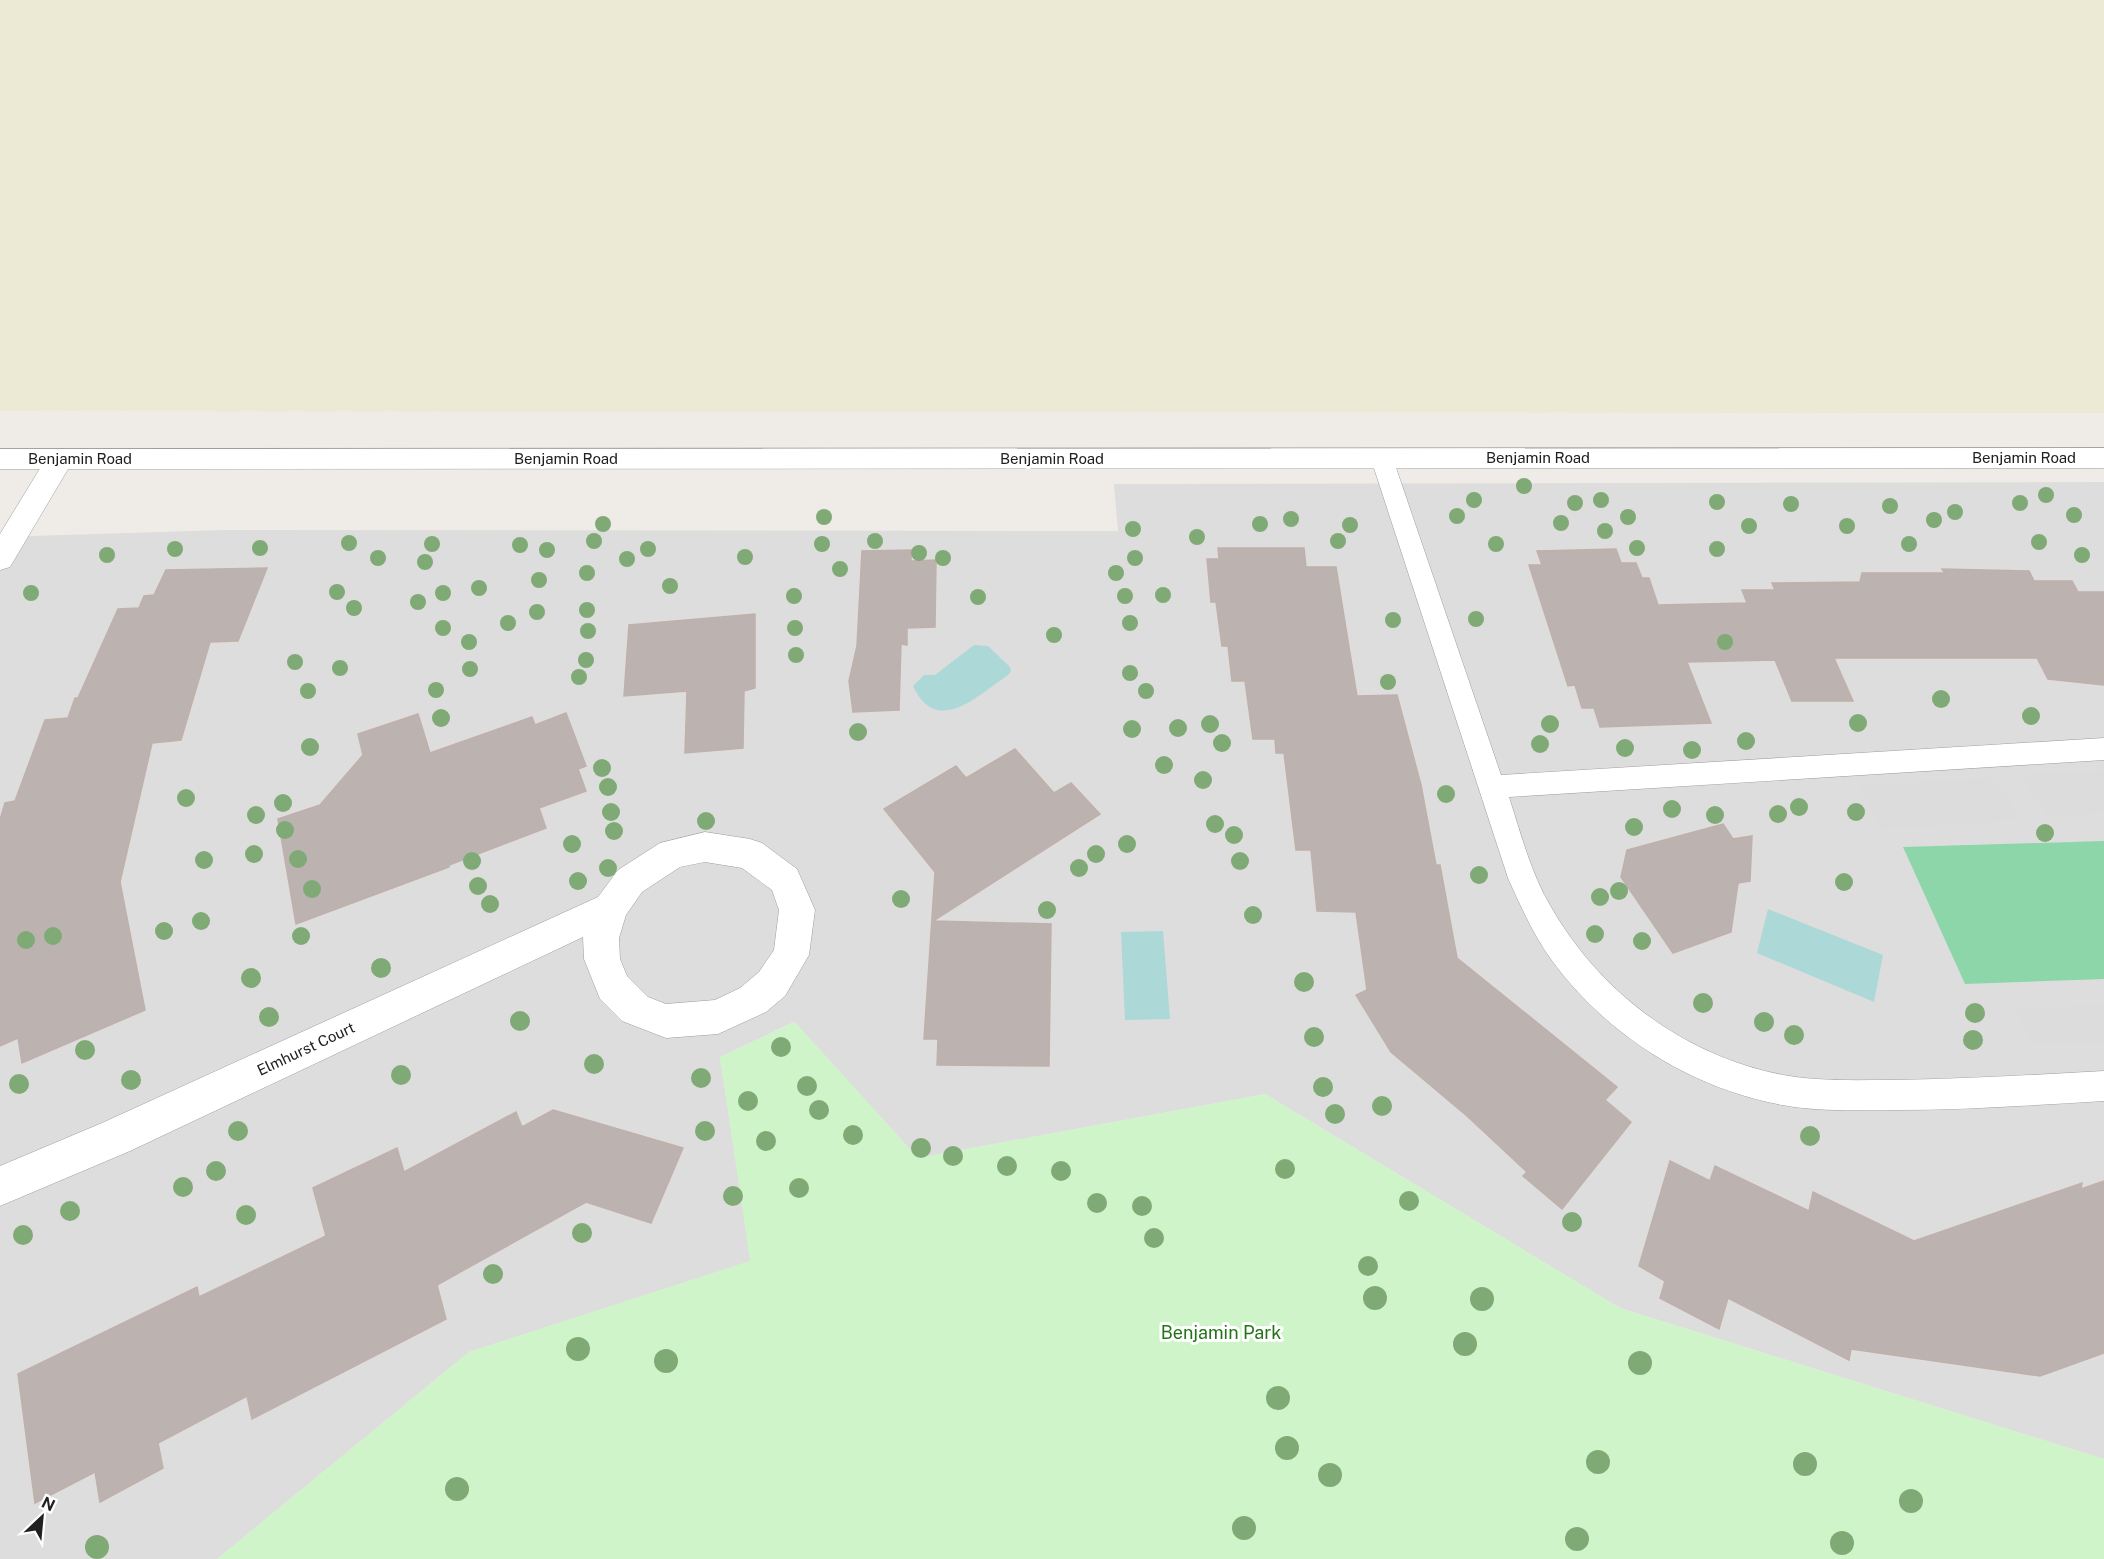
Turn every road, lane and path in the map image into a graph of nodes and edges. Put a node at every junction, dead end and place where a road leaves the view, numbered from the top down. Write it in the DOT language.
graph roads {
  1 [pos="2104,458"];
  2 [pos="0,459"];
  3 [pos="60,459"];
  4 [pos="1382,459"];
  5 [pos="0,559"];
  6 [pos="2104,749"];
  7 [pos="1492,787"];
  8 [pos="610,908"];
  9 [pos="2104,1086"];
  10 [pos="0,1186"];
  1 -- 4 [label="street, Benjamin Road"];
  2 -- 3 [label="street, Benjamin Road"];
  3 -- 4 [label="street, Benjamin Road"];
  3 -- 5 [label="street"];
  4 -- 7 [label="lane"];
  6 -- 7 [label="lane"];
  7 -- 9 [label="lane"];
  8 -- 8 [label="street, Elmhurst Court"];
  8 -- 10 [label="street, Elmhurst Court"];
}
